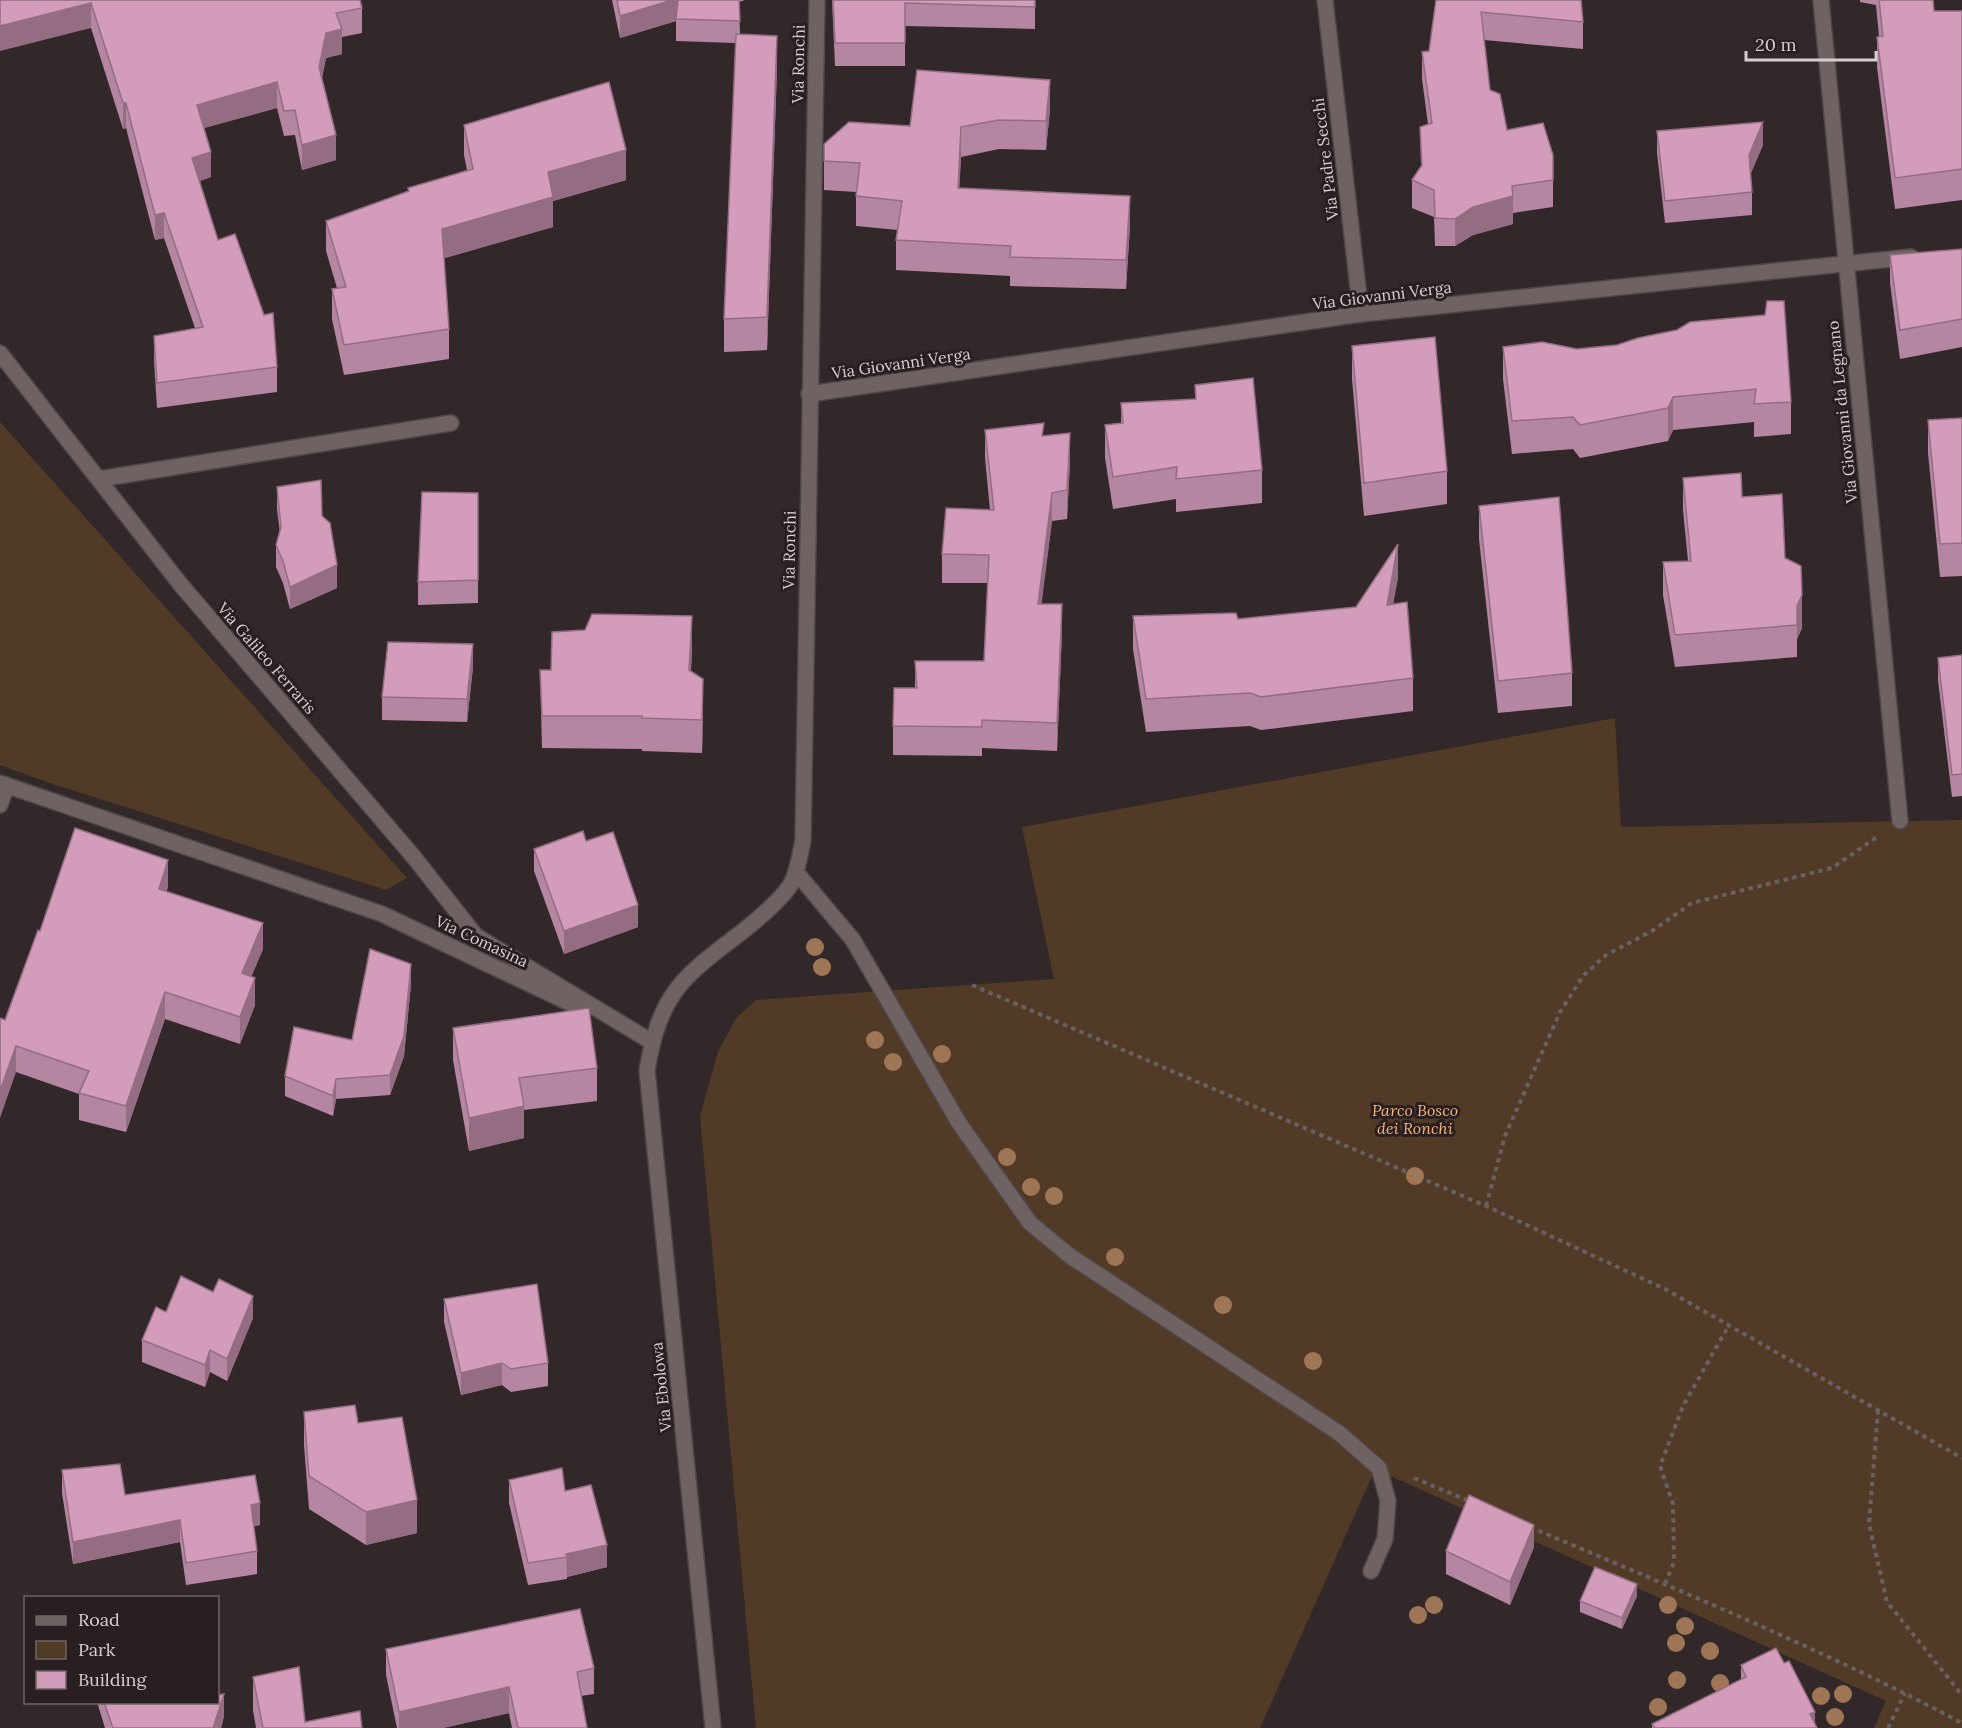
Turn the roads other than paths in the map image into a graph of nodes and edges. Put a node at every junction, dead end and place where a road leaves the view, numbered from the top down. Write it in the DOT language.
graph roads {
  1 [pos="817,0"];
  2 [pos="1325,0"];
  3 [pos="1821,0"];
  4 [pos="1927,255"];
  5 [pos="1845,264"];
  6 [pos="1361,314"];
  7 [pos="0,353"];
  8 [pos="810,394"];
  9 [pos="451,423"];
  10 [pos="99,479"];
  11 [pos="4,784"];
  12 [pos="0,806"];
  13 [pos="1900,821"];
  14 [pos="413,856"];
  15 [pos="796,872"];
  16 [pos="652,1042"];
  17 [pos="1371,1572"];
  18 [pos="713,1728"];
  1 -- 8 [label="street, Via Ronchi"];
  2 -- 6 [label="street, Via Padre Secchi"];
  3 -- 5 [label="street, Via Giovanni da Legnano"];
  4 -- 5 [label="street, Via Giovanni Verga"];
  5 -- 6 [label="street, Via Giovanni Verga"];
  5 -- 13 [label="street, Via Giovanni da Legnano"];
  6 -- 8 [label="street, Via Giovanni Verga"];
  7 -- 10 [label="street, Via Galileo Ferraris"];
  8 -- 15 [label="street, Via Ronchi"];
  9 -- 10 [label="street"];
  10 -- 14 [label="street, Via Galileo Ferraris"];
  11 -- 12 [label="street"];
  11 -- 16 [label="street, Via Comasina"];
  14 -- 16 [label="street, Via Comasina"];
  15 -- 16 [label="street, Via Ronchi"];
  15 -- 17 [label="street"];
  16 -- 18 [label="street, Via Ebolowa"];
}
